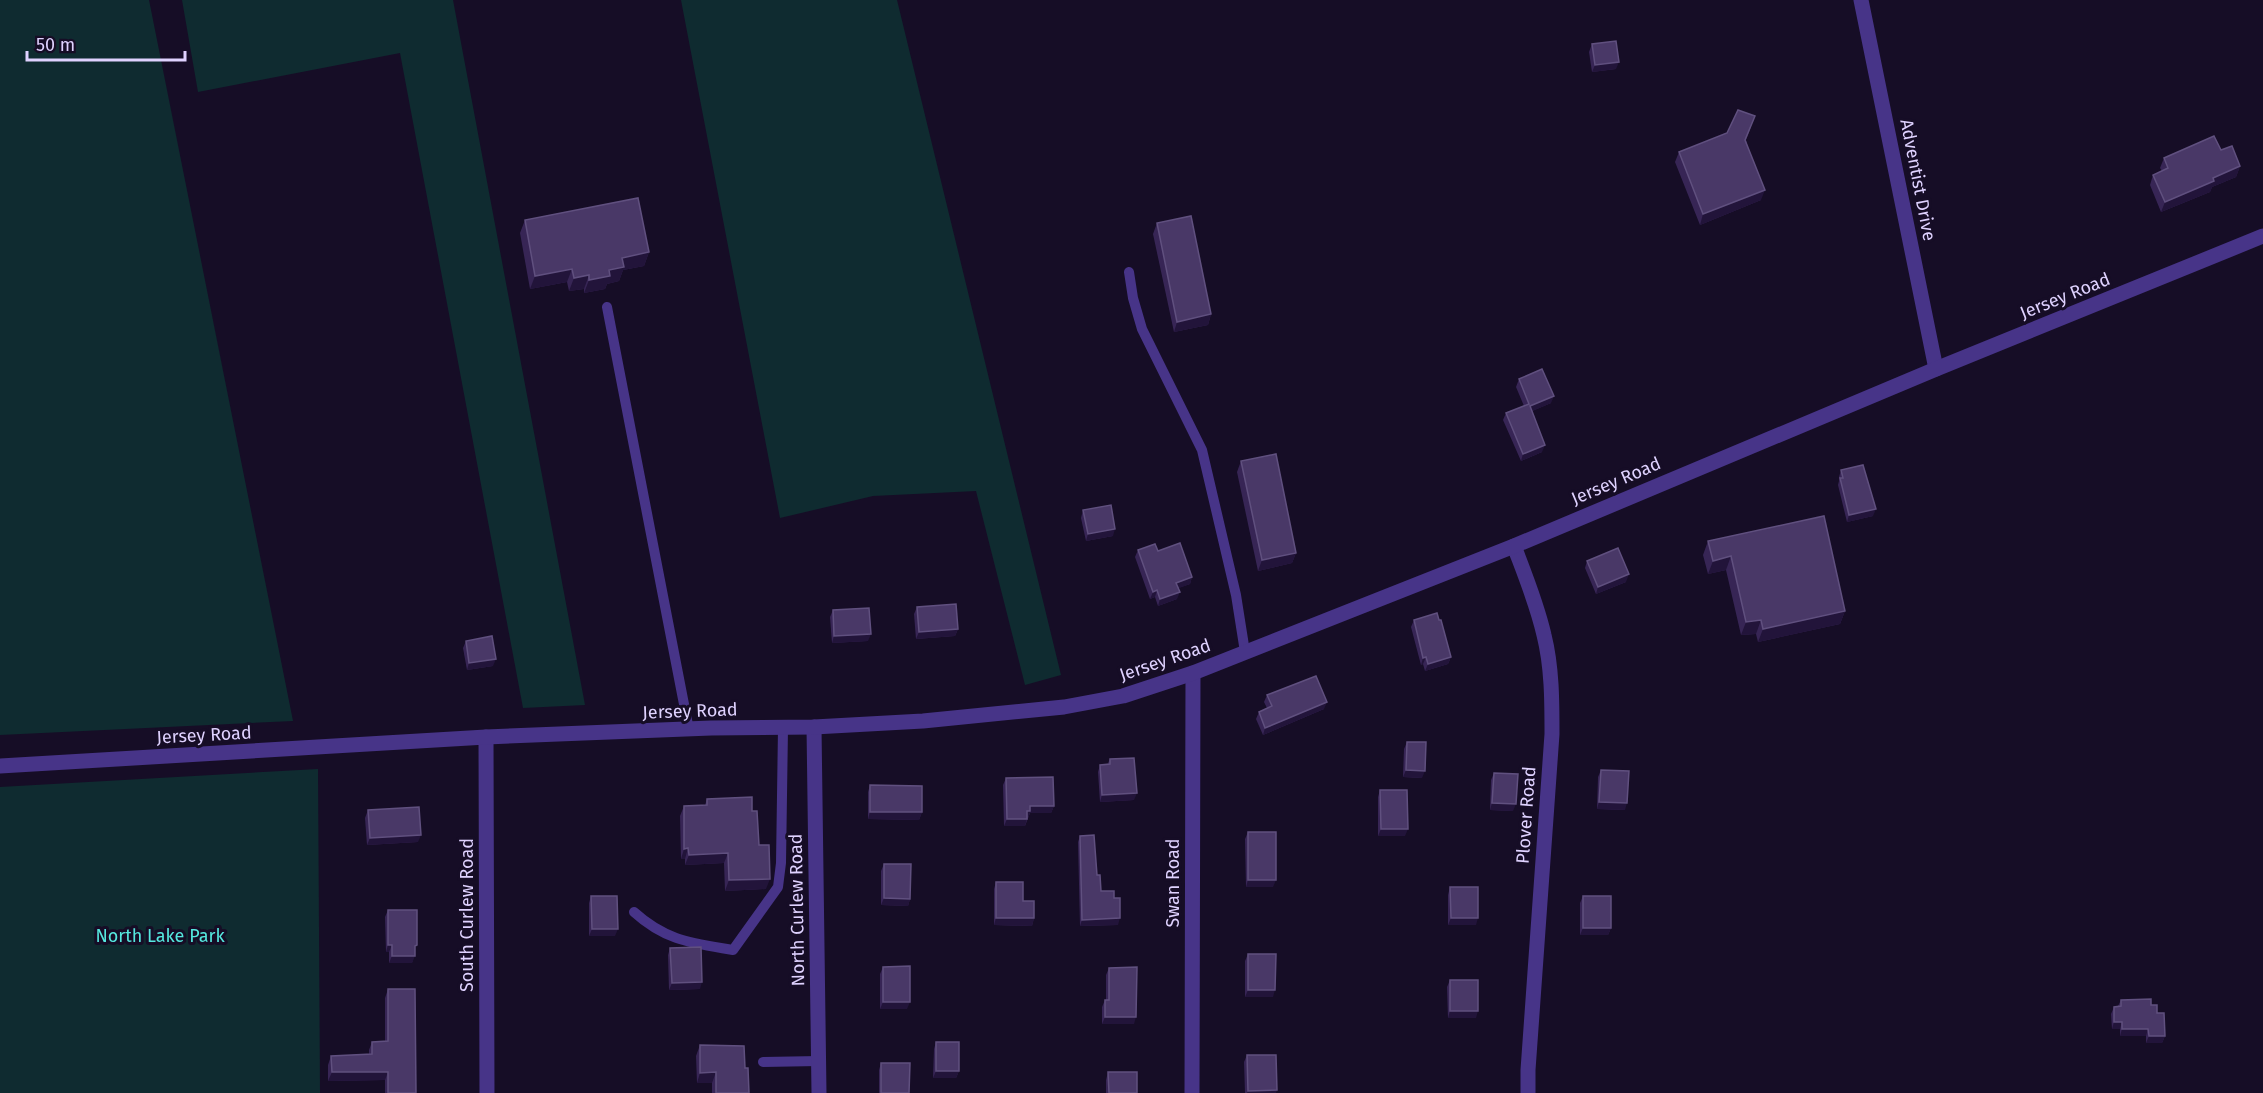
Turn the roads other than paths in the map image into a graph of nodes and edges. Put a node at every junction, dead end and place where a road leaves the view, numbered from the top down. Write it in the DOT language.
graph roads {
  1 [pos="1861,0"];
  2 [pos="2263,236"];
  3 [pos="1129,272"];
  4 [pos="607,307"];
  5 [pos="1936,369"];
  6 [pos="1514,546"];
  7 [pos="1245,652"];
  8 [pos="1193,673"];
  9 [pos="814,727"];
  10 [pos="783,728"];
  11 [pos="689,730"];
  12 [pos="486,737"];
  13 [pos="0,766"];
  14 [pos="634,912"];
  15 [pos="819,1061"];
  16 [pos="763,1062"];
  17 [pos="487,1093"];
  18 [pos="819,1093"];
  19 [pos="1192,1093"];
  20 [pos="1528,1093"];
  1 -- 5 [label="street, Adventist Drive"];
  2 -- 5 [label="street, Jersey Road"];
  3 -- 7 [label="lane"];
  4 -- 11 [label="lane"];
  5 -- 6 [label="street, Jersey Road"];
  6 -- 7 [label="street, Jersey Road"];
  6 -- 20 [label="street, Plover Road"];
  7 -- 8 [label="street, Jersey Road"];
  8 -- 9 [label="street, Jersey Road"];
  8 -- 19 [label="street, Swan Road"];
  9 -- 10 [label="street, Jersey Road"];
  9 -- 15 [label="street, North Curlew Road"];
  10 -- 11 [label="street, Jersey Road"];
  10 -- 14 [label="lane"];
  11 -- 12 [label="street, Jersey Road"];
  12 -- 13 [label="street, Jersey Road"];
  12 -- 17 [label="street, South Curlew Road"];
  15 -- 16 [label="lane"];
  15 -- 18 [label="street, North Curlew Road"];
}
